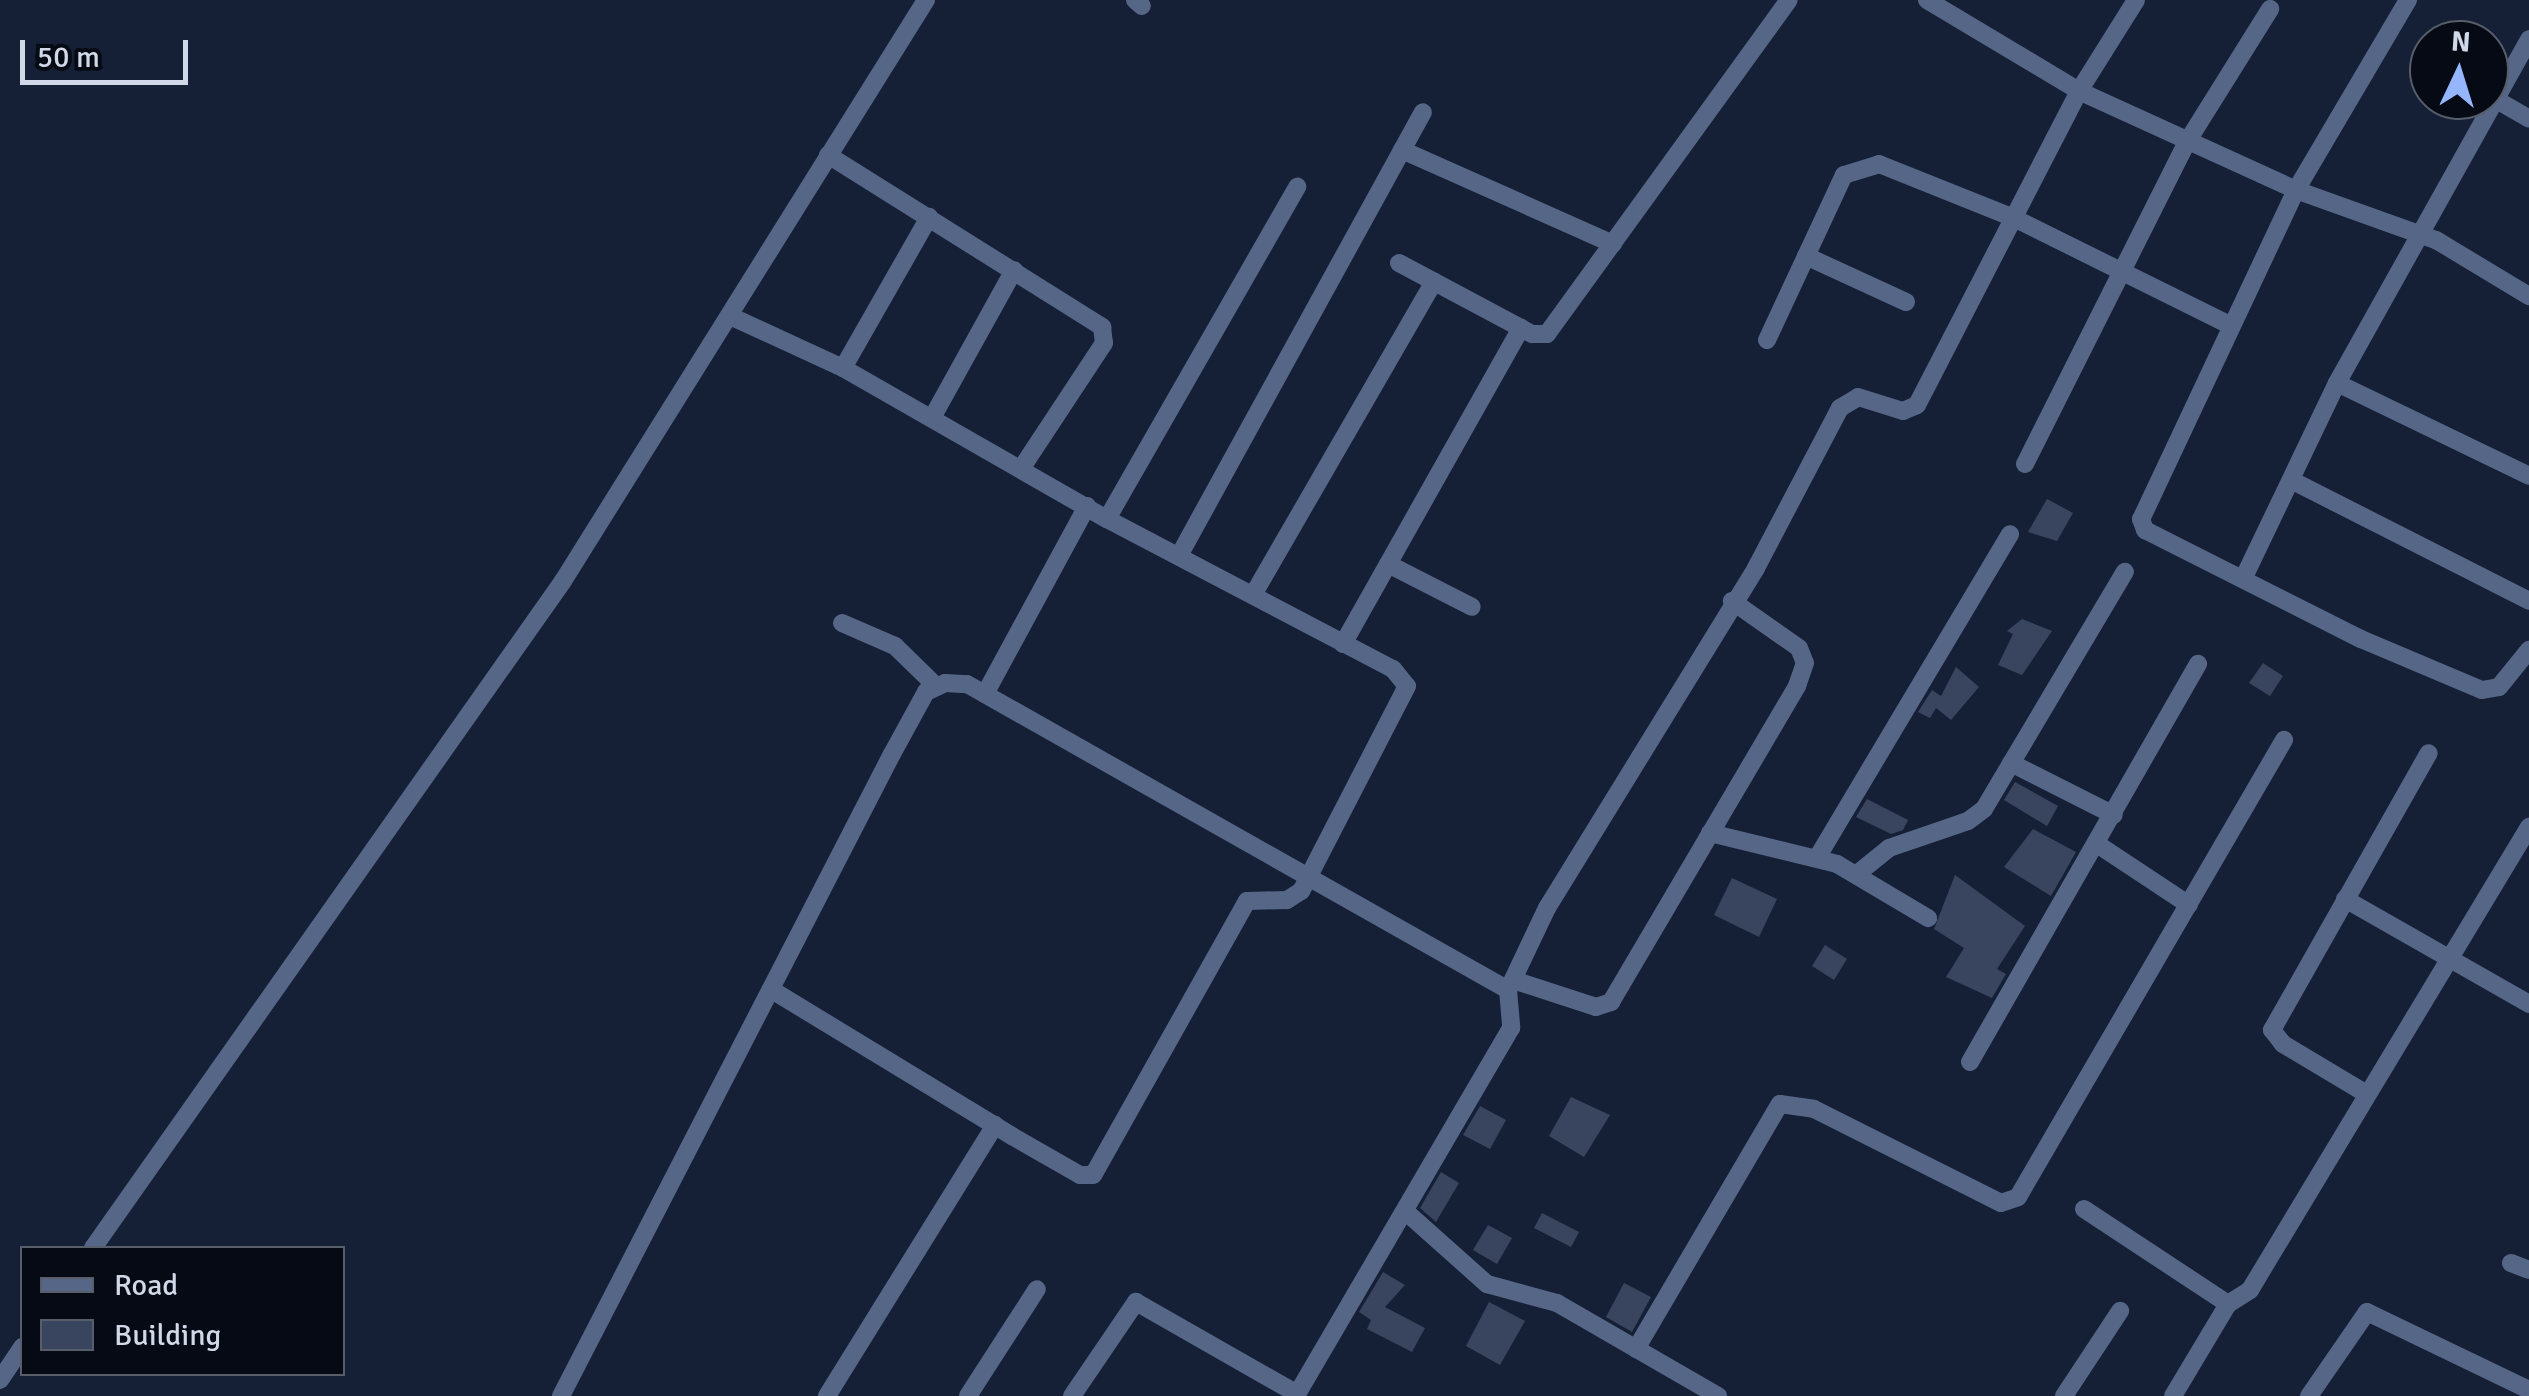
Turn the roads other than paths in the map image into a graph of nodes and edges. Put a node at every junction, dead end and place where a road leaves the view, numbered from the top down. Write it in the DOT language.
graph roads {
  1 [pos="926,0"];
  2 [pos="1789,0"];
  3 [pos="1926,0"];
  4 [pos="2136,0"];
  5 [pos="2408,0"];
  6 [pos="2270,9"];
  7 [pos="2529,39"];
  8 [pos="2509,74"];
  9 [pos="2078,91"];
  10 [pos="1423,112"];
  11 [pos="2483,120"];
  12 [pos="2188,142"];
  13 [pos="1402,150"];
  14 [pos="828,155"];
  15 [pos="1297,187"];
  16 [pos="2296,190"];
  17 [pos="929,217"];
  18 [pos="2014,218"];
  19 [pos="2418,233"];
  20 [pos="1614,244"];
  21 [pos="1806,256"];
  22 [pos="1399,263"];
  23 [pos="1014,270"];
  24 [pos="2122,272"];
  25 [pos="1434,282"];
  26 [pos="2529,296"];
  27 [pos="1906,302"];
  28 [pos="730,316"];
  29 [pos="2230,325"];
  30 [pos="1522,328"];
  31 [pos="1767,340"];
  32 [pos="843,368"];
  33 [pos="2337,383"];
  34 [pos="932,418"];
  35 [pos="2025,464"];
  36 [pos="1023,466"];
  37 [pos="2529,476"];
  38 [pos="2290,480"];
  39 [pos="1088,506"];
  40 [pos="1107,519"];
  41 [pos="2010,534"];
  42 [pos="1180,554"];
  43 [pos="1388,564"];
  44 [pos="2125,572"];
  45 [pos="2246,576"];
  46 [pos="1253,596"];
  47 [pos="1732,601"];
  48 [pos="2529,601"];
  49 [pos="1472,607"];
  50 [pos="842,622"];
  51 [pos="1342,644"];
  52 [pos="2529,650"];
  53 [pos="2198,664"];
  54 [pos="936,685"];
  55 [pos="985,694"];
  56 [pos="2284,740"];
  57 [pos="2429,753"];
  58 [pos="2011,763"];
  59 [pos="2114,816"];
  60 [pos="2529,827"];
  61 [pos="1710,833"];
  62 [pos="2097,844"];
  63 [pos="1816,858"];
  64 [pos="1857,874"];
  65 [pos="1308,876"];
  66 [pos="2345,899"];
  67 [pos="2189,904"];
  68 [pos="1928,918"];
  69 [pos="2446,960"];
  70 [pos="1511,985"];
  71 [pos="772,990"];
  72 [pos="2529,1004"];
  73 [pos="1970,1062"];
  74 [pos="2365,1093"];
  75 [pos="995,1125"];
  76 [pos="2084,1209"];
  77 [pos="1405,1210"];
  78 [pos="94,1246"];
  79 [pos="2511,1263"];
  80 [pos="2529,1270"];
  81 [pos="1037,1290"];
  82 [pos="2228,1304"];
  83 [pos="2120,1311"];
  84 [pos="1636,1349"];
  85 [pos="20,1350"];
  86 [pos="0,1380"];
  87 [pos="2529,1394"];
  88 [pos="1297,1395"];
  89 [pos="561,1396"];
  90 [pos="827,1396"];
  91 [pos="968,1396"];
  92 [pos="1072,1396"];
  93 [pos="1718,1396"];
  94 [pos="2064,1396"];
  95 [pos="2173,1396"];
  96 [pos="2309,1396"];
  1 -- 14 [label="street"];
  2 -- 20 [label="street"];
  3 -- 9 [label="street"];
  4 -- 9 [label="street"];
  5 -- 16 [label="street"];
  6 -- 12 [label="street"];
  7 -- 8 [label="street"];
  9 -- 12 [label="street"];
  9 -- 18 [label="street"];
  10 -- 13 [label="street"];
  11 -- 19 [label="street"];
  12 -- 16 [label="street"];
  12 -- 24 [label="street"];
  13 -- 20 [label="street"];
  13 -- 42 [label="street"];
  14 -- 17 [label="street"];
  14 -- 28 [label="street"];
  15 -- 40 [label="street"];
  16 -- 19 [label="street"];
  16 -- 29 [label="street"];
  17 -- 23 [label="street"];
  17 -- 32 [label="street"];
  18 -- 21 [label="street"];
  18 -- 24 [label="street"];
  18 -- 47 [label="street"];
  19 -- 26 [label="street"];
  19 -- 33 [label="street"];
  20 -- 30 [label="street"];
  21 -- 27 [label="street"];
  21 -- 31 [label="street"];
  22 -- 25 [label="street"];
  23 -- 34 [label="street"];
  23 -- 36 [label="street"];
  24 -- 29 [label="street"];
  24 -- 35 [label="street"];
  25 -- 30 [label="street"];
  25 -- 46 [label="street"];
  28 -- 32 [label="street"];
  28 -- 78 [label="street"];
  29 -- 45 [label="street"];
  30 -- 43 [label="street"];
  32 -- 34 [label="street"];
  33 -- 37 [label="street"];
  33 -- 38 [label="street"];
  34 -- 36 [label="street"];
  36 -- 39 [label="street"];
  38 -- 45 [label="street"];
  38 -- 48 [label="street"];
  39 -- 40 [label="street"];
  39 -- 55 [label="street"];
  40 -- 42 [label="street"];
  41 -- 63 [label="street"];
  42 -- 46 [label="street"];
  43 -- 49 [label="street"];
  43 -- 51 [label="street"];
  44 -- 58 [label="street"];
  45 -- 52 [label="street"];
  46 -- 51 [label="street"];
  47 -- 61 [label="street"];
  47 -- 70 [label="street"];
  50 -- 54 [label="street"];
  51 -- 65 [label="street"];
  53 -- 59 [label="street"];
  54 -- 55 [label="street"];
  54 -- 71 [label="street"];
  55 -- 65 [label="street"];
  56 -- 67 [label="street"];
  57 -- 66 [label="street"];
  58 -- 59 [label="street"];
  58 -- 64 [label="street"];
  59 -- 62 [label="street"];
  60 -- 69 [label="street"];
  61 -- 63 [label="street"];
  61 -- 70 [label="street"];
  62 -- 67 [label="street"];
  62 -- 73 [label="street"];
  63 -- 64 [label="street"];
  64 -- 68 [label="street"];
  65 -- 70 [label="street"];
  65 -- 75 [label="street"];
  66 -- 69 [label="street"];
  66 -- 74 [label="street"];
  67 -- 84 [label="street"];
  69 -- 72 [label="street"];
  69 -- 74 [label="street"];
  70 -- 77 [label="street"];
  71 -- 75 [label="street"];
  71 -- 89 [label="street"];
  74 -- 82 [label="street"];
  75 -- 90 [label="street"];
  76 -- 82 [label="street"];
  77 -- 84 [label="street"];
  77 -- 88 [label="street"];
  79 -- 80 [label="street"];
  81 -- 91 [label="street"];
  82 -- 95 [label="street"];
  83 -- 94 [label="street"];
  84 -- 93 [label="street"];
  85 -- 86 [label="street"];
  87 -- 96 [label="street"];
  88 -- 92 [label="street"];
}
